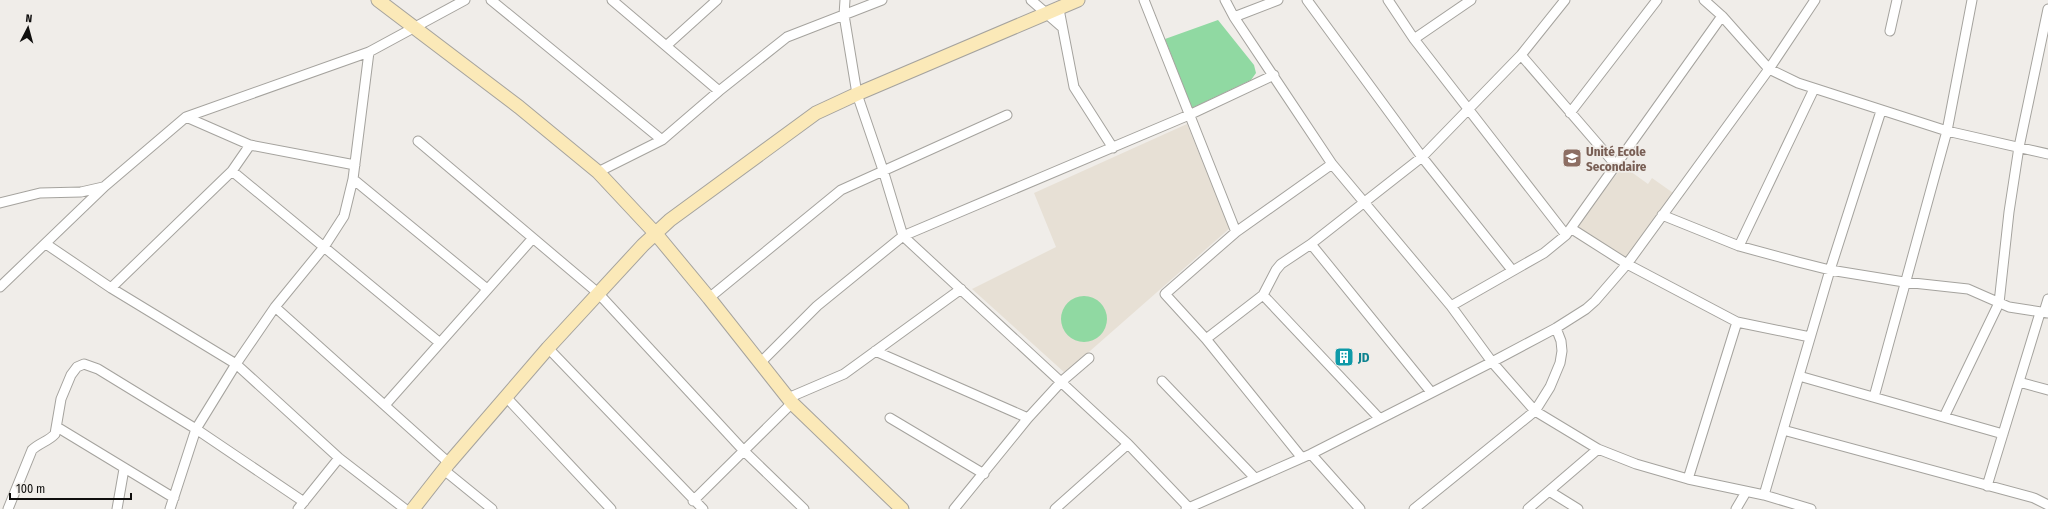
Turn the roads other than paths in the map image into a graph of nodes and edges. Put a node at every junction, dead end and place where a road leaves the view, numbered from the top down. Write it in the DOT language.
graph roads {
  1 [pos="378,0"];
  2 [pos="465,0"];
  3 [pos="491,0"];
  4 [pos="612,0"];
  5 [pos="717,0"];
  6 [pos="845,0"];
  7 [pos="882,0"];
  8 [pos="1031,0"];
  9 [pos="1078,0"];
  10 [pos="1144,0"];
  11 [pos="1225,0"];
  12 [pos="1278,0"];
  13 [pos="1307,0"];
  14 [pos="1388,0"];
  15 [pos="1471,0"];
  16 [pos="1565,0"];
  17 [pos="1657,0"];
  18 [pos="1704,0"];
  19 [pos="1815,0"];
  20 [pos="1897,0"];
  21 [pos="1972,0"];
  22 [pos="1057,7"];
  23 [pos="2048,9"];
  24 [pos="844,15"];
  25 [pos="1722,16"];
  26 [pos="1234,17"];
  27 [pos="414,28"];
  28 [pos="1890,31"];
  29 [pos="1414,39"];
  30 [pos="666,46"];
  31 [pos="369,52"];
  32 [pos="1521,55"];
  33 [pos="1769,69"];
  34 [pos="1274,75"];
  35 [pos="1814,89"];
  36 [pos="719,91"];
  37 [pos="857,94"];
  38 [pos="1469,109"];
  39 [pos="1881,111"];
  40 [pos="1570,113"];
  41 [pos="1007,115"];
  42 [pos="1189,115"];
  43 [pos="186,117"];
  44 [pos="1947,131"];
  45 [pos="662,140"];
  46 [pos="418,141"];
  47 [pos="250,145"];
  48 [pos="1113,148"];
  49 [pos="2019,148"];
  50 [pos="2048,154"];
  51 [pos="1422,157"];
  52 [pos="1332,164"];
  53 [pos="1615,164"];
  54 [pos="355,165"];
  55 [pos="883,170"];
  56 [pos="232,171"];
  57 [pos="598,172"];
  58 [pos="353,179"];
  59 [pos="105,186"];
  60 [pos="1365,202"];
  61 [pos="0,203"];
  62 [pos="1662,216"];
  63 [pos="1236,232"];
  64 [pos="1569,232"];
  65 [pos="656,234"];
  66 [pos="903,236"];
  67 [pos="533,238"];
  68 [pos="46,244"];
  69 [pos="1311,244"];
  70 [pos="1739,246"];
  71 [pos="324,247"];
  72 [pos="1627,264"];
  73 [pos="1512,270"];
  74 [pos="1830,270"];
  75 [pos="1904,282"];
  76 [pos="0,287"];
  77 [pos="111,288"];
  78 [pos="961,289"];
  79 [pos="487,290"];
  80 [pos="598,293"];
  81 [pos="1263,295"];
  82 [pos="709,298"];
  83 [pos="2048,300"];
  84 [pos="1999,302"];
  85 [pos="1451,306"];
  86 [pos="275,307"];
  87 [pos="2044,313"];
  88 [pos="1736,322"];
  89 [pos="1556,328"];
  90 [pos="1810,337"];
  91 [pos="1206,339"];
  92 [pos="440,343"];
  93 [pos="548,348"];
  94 [pos="875,351"];
  95 [pos="1089,358"];
  96 [pos="1492,362"];
  97 [pos="760,363"];
  98 [pos="236,364"];
  99 [pos="1799,376"];
  100 [pos="1162,380"];
  101 [pos="1061,382"];
  102 [pos="2019,382"];
  103 [pos="2048,390"];
  104 [pos="1431,392"];
  105 [pos="1874,397"];
  106 [pos="507,398"];
  107 [pos="790,400"];
  108 [pos="385,405"];
  109 [pos="1535,411"];
  110 [pos="1944,417"];
  111 [pos="890,418"];
  112 [pos="1028,418"];
  113 [pos="1379,418"];
  114 [pos="57,427"];
  115 [pos="196,429"];
  116 [pos="1783,430"];
  117 [pos="2003,434"];
  118 [pos="1128,444"];
  119 [pos="1598,449"];
  120 [pos="744,451"];
  121 [pos="1307,456"];
  122 [pos="340,458"];
  123 [pos="446,466"];
  124 [pos="124,469"];
  125 [pos="984,474"];
  126 [pos="1255,478"];
  127 [pos="1688,479"];
  128 [pos="1987,486"];
  129 [pos="1549,491"];
  130 [pos="1746,492"];
  131 [pos="1764,494"];
  132 [pos="174,498"];
  133 [pos="693,501"];
  134 [pos="304,502"];
  135 [pos="2048,505"];
  136 [pos="1188,508"];
  137 [pos="8,509"];
  138 [pos="116,509"];
  139 [pos="170,509"];
  140 [pos="298,509"];
  141 [pos="405,509"];
  142 [pos="413,509"];
  143 [pos="492,509"];
  144 [pos="611,509"];
  145 [pos="703,509"];
  146 [pos="804,509"];
  147 [pos="902,509"];
  148 [pos="954,509"];
  149 [pos="1055,509"];
  150 [pos="1360,509"];
  151 [pos="1414,509"];
  152 [pos="1528,509"];
  153 [pos="1578,509"];
  154 [pos="1736,509"];
  155 [pos="1811,509"];
  1 -- 27 [label="street"];
  2 -- 27 [label="street"];
  3 -- 45 [label="street"];
  4 -- 30 [label="street"];
  5 -- 30 [label="street"];
  6 -- 24 [label="street"];
  7 -- 24 [label="street"];
  8 -- 22 [label="street"];
  9 -- 22 [label="street"];
  10 -- 42 [label="street"];
  11 -- 26 [label="street"];
  12 -- 26 [label="street"];
  13 -- 51 [label="street"];
  14 -- 29 [label="street"];
  15 -- 29 [label="street"];
  16 -- 32 [label="street"];
  17 -- 40 [label="street"];
  18 -- 25 [label="street"];
  19 -- 33 [label="street"];
  20 -- 28 [label="street"];
  21 -- 44 [label="street"];
  22 -- 37 [label="street"];
  22 -- 48 [label="street"];
  23 -- 49 [label="street"];
  24 -- 36 [label="street"];
  24 -- 37 [label="street"];
  25 -- 33 [label="street"];
  25 -- 53 [label="street"];
  26 -- 34 [label="street"];
  27 -- 31 [label="street"];
  27 -- 57 [label="street"];
  29 -- 38 [label="street"];
  30 -- 36 [label="street"];
  31 -- 43 [label="street"];
  31 -- 54 [label="street"];
  32 -- 38 [label="street"];
  32 -- 40 [label="street"];
  33 -- 35 [label="street"];
  33 -- 62 [label="street"];
  34 -- 42 [label="street"];
  34 -- 52 [label="street"];
  35 -- 39 [label="street"];
  35 -- 70 [label="street"];
  36 -- 45 [label="street"];
  37 -- 55 [label="street"];
  37 -- 65 [label="street"];
  38 -- 51 [label="street"];
  38 -- 64 [label="street"];
  39 -- 44 [label="street"];
  39 -- 74 [label="street"];
  40 -- 53 [label="street"];
  41 -- 55 [label="street"];
  42 -- 48 [label="street"];
  42 -- 63 [label="street"];
  43 -- 47 [label="street"];
  43 -- 59 [label="street"];
  44 -- 49 [label="street"];
  44 -- 75 [label="street"];
  45 -- 57 [label="street"];
  46 -- 67 [label="street"];
  47 -- 54 [label="street"];
  47 -- 56 [label="street"];
  48 -- 66 [label="street"];
  49 -- 50 [label="street"];
  49 -- 84 [label="street"];
  51 -- 60 [label="street"];
  51 -- 73 [label="street"];
  52 -- 60 [label="street"];
  52 -- 63 [label="street"];
  53 -- 64 [label="street"];
  54 -- 58 [label="street"];
  55 -- 66 [label="street"];
  55 -- 82 [label="street"];
  56 -- 71 [label="street"];
  56 -- 77 [label="street"];
  57 -- 65 [label="street"];
  58 -- 71 [label="street"];
  58 -- 79 [label="street"];
  59 -- 61 [label="street"];
  59 -- 68 [label="street"];
  60 -- 69 [label="street"];
  60 -- 85 [label="street"];
  62 -- 70 [label="street"];
  62 -- 72 [label="street"];
  63 -- 91 [label="street"];
  64 -- 72 [label="street"];
  64 -- 73 [label="street"];
  65 -- 80 [label="street"];
  65 -- 82 [label="street"];
  66 -- 78 [label="street"];
  66 -- 97 [label="street"];
  67 -- 79 [label="street"];
  67 -- 80 [label="street"];
  68 -- 76 [label="street"];
  68 -- 77 [label="street"];
  69 -- 81 [label="street"];
  69 -- 104 [label="street"];
  70 -- 74 [label="street"];
  71 -- 86 [label="street"];
  71 -- 92 [label="street"];
  72 -- 88 [label="street"];
  72 -- 89 [label="street"];
  73 -- 85 [label="street"];
  74 -- 75 [label="street"];
  74 -- 90 [label="street"];
  75 -- 84 [label="street"];
  75 -- 105 [label="street"];
  77 -- 98 [label="street"];
  78 -- 94 [label="street"];
  78 -- 101 [label="street"];
  79 -- 92 [label="street"];
  80 -- 93 [label="street"];
  80 -- 120 [label="street"];
  81 -- 91 [label="street"];
  81 -- 113 [label="street"];
  82 -- 97 [label="street"];
  83 -- 87 [label="street"];
  84 -- 87 [label="street"];
  84 -- 110 [label="street"];
  85 -- 96 [label="street"];
  86 -- 98 [label="street"];
  86 -- 108 [label="street"];
  87 -- 102 [label="street"];
  88 -- 90 [label="street"];
  88 -- 127 [label="street"];
  89 -- 96 [label="street"];
  89 -- 109 [label="street"];
  90 -- 99 [label="street"];
  91 -- 121 [label="street"];
  92 -- 108 [label="street"];
  93 -- 106 [label="street"];
  93 -- 133 [label="street"];
  94 -- 107 [label="street"];
  94 -- 112 [label="street"];
  95 -- 101 [label="street"];
  96 -- 104 [label="street"];
  96 -- 109 [label="street"];
  97 -- 107 [label="street"];
  98 -- 115 [label="street"];
  98 -- 122 [label="street"];
  99 -- 105 [label="street"];
  99 -- 116 [label="street"];
  100 -- 126 [label="street"];
  101 -- 112 [label="street"];
  101 -- 118 [label="street"];
  102 -- 103 [label="street"];
  102 -- 117 [label="street"];
  104 -- 113 [label="street"];
  105 -- 110 [label="street"];
  106 -- 123 [label="street"];
  106 -- 144 [label="street"];
  107 -- 120 [label="street"];
  107 -- 147 [label="street"];
  108 -- 123 [label="street"];
  109 -- 119 [label="street"];
  109 -- 151 [label="street"];
  110 -- 117 [label="street"];
  111 -- 125 [label="street"];
  112 -- 125 [label="street"];
  113 -- 121 [label="street"];
  114 -- 115 [label="street"];
  114 -- 124 [label="street"];
  114 -- 137 [label="street"];
  115 -- 132 [label="street"];
  115 -- 134 [label="street"];
  116 -- 128 [label="street"];
  116 -- 131 [label="street"];
  117 -- 128 [label="street"];
  118 -- 136 [label="street"];
  118 -- 149 [label="street"];
  119 -- 127 [label="street"];
  119 -- 129 [label="street"];
  120 -- 133 [label="street"];
  120 -- 146 [label="street"];
  121 -- 126 [label="street"];
  121 -- 150 [label="street"];
  122 -- 134 [label="street"];
  122 -- 141 [label="street"];
  123 -- 142 [label="street"];
  123 -- 143 [label="street"];
  124 -- 132 [label="street"];
  124 -- 138 [label="street"];
  125 -- 148 [label="street"];
  126 -- 136 [label="street"];
  127 -- 130 [label="street"];
  128 -- 135 [label="street"];
  129 -- 152 [label="street"];
  129 -- 153 [label="street"];
  130 -- 131 [label="street"];
  130 -- 154 [label="street"];
  131 -- 155 [label="street"];
  132 -- 139 [label="street"];
  133 -- 145 [label="street"];
  134 -- 140 [label="street"];
}
